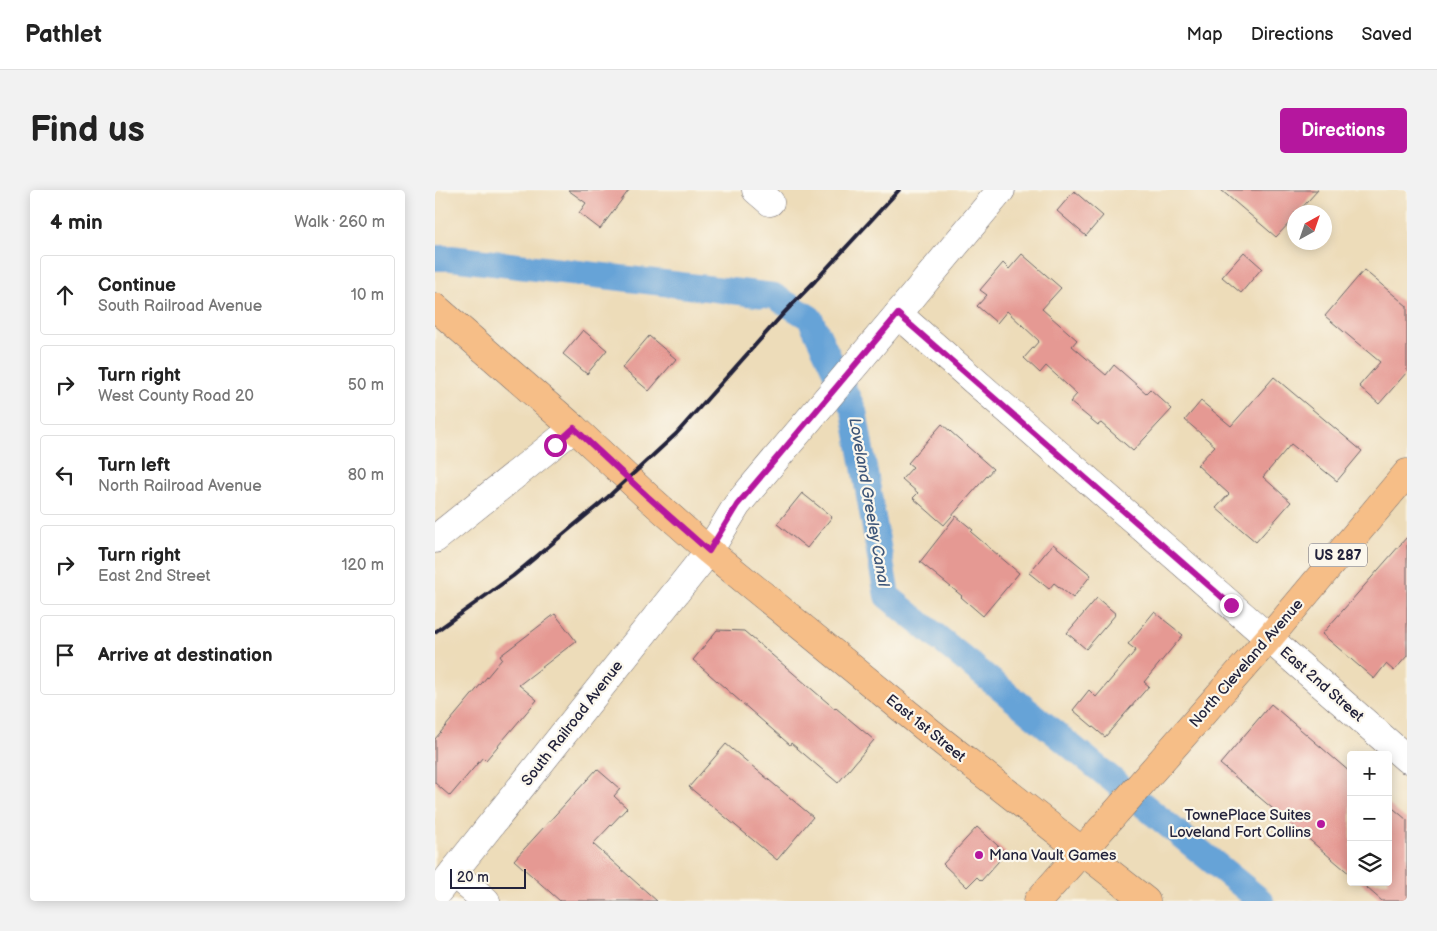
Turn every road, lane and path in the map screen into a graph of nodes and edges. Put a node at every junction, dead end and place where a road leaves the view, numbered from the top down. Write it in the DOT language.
graph roads {
  1 [pos="1001,190"];
  2 [pos="435,307"];
  3 [pos="898,314"];
  4 [pos="574,428"];
  5 [pos="1407,473"];
  6 [pos="435,539"];
  7 [pos="709,551"];
  8 [pos="1269,638"];
  9 [pos="1407,759"];
  10 [pos="1081,851"];
  11 [pos="453,873"];
  12 [pos="435,894"];
  13 [pos="486,901"];
  14 [pos="1038,901"];
  15 [pos="1146,901"];
  1 -- 3 [label="street, South Railroad Avenue"];
  2 -- 4 [label="main road, East 1st Street"];
  3 -- 7 [label="street, South Railroad Avenue"];
  3 -- 8 [label="street, East 2nd Street"];
  4 -- 6 [label="street"];
  4 -- 7 [label="main road, East 1st Street"];
  5 -- 8 [label="main road, North Cleveland Avenue / US 287"];
  7 -- 10 [label="main road, East 1st Street"];
  7 -- 11 [label="street, South Railroad Avenue"];
  8 -- 9 [label="street, East 2nd Street"];
  8 -- 10 [label="main road, North Cleveland Avenue / US 287"];
  10 -- 14 [label="main road, US 287"];
  10 -- 15 [label="main road, East 1st Street"];
  11 -- 12 [label="street, South Railroad Avenue"];
  11 -- 13 [label="street"];
}
